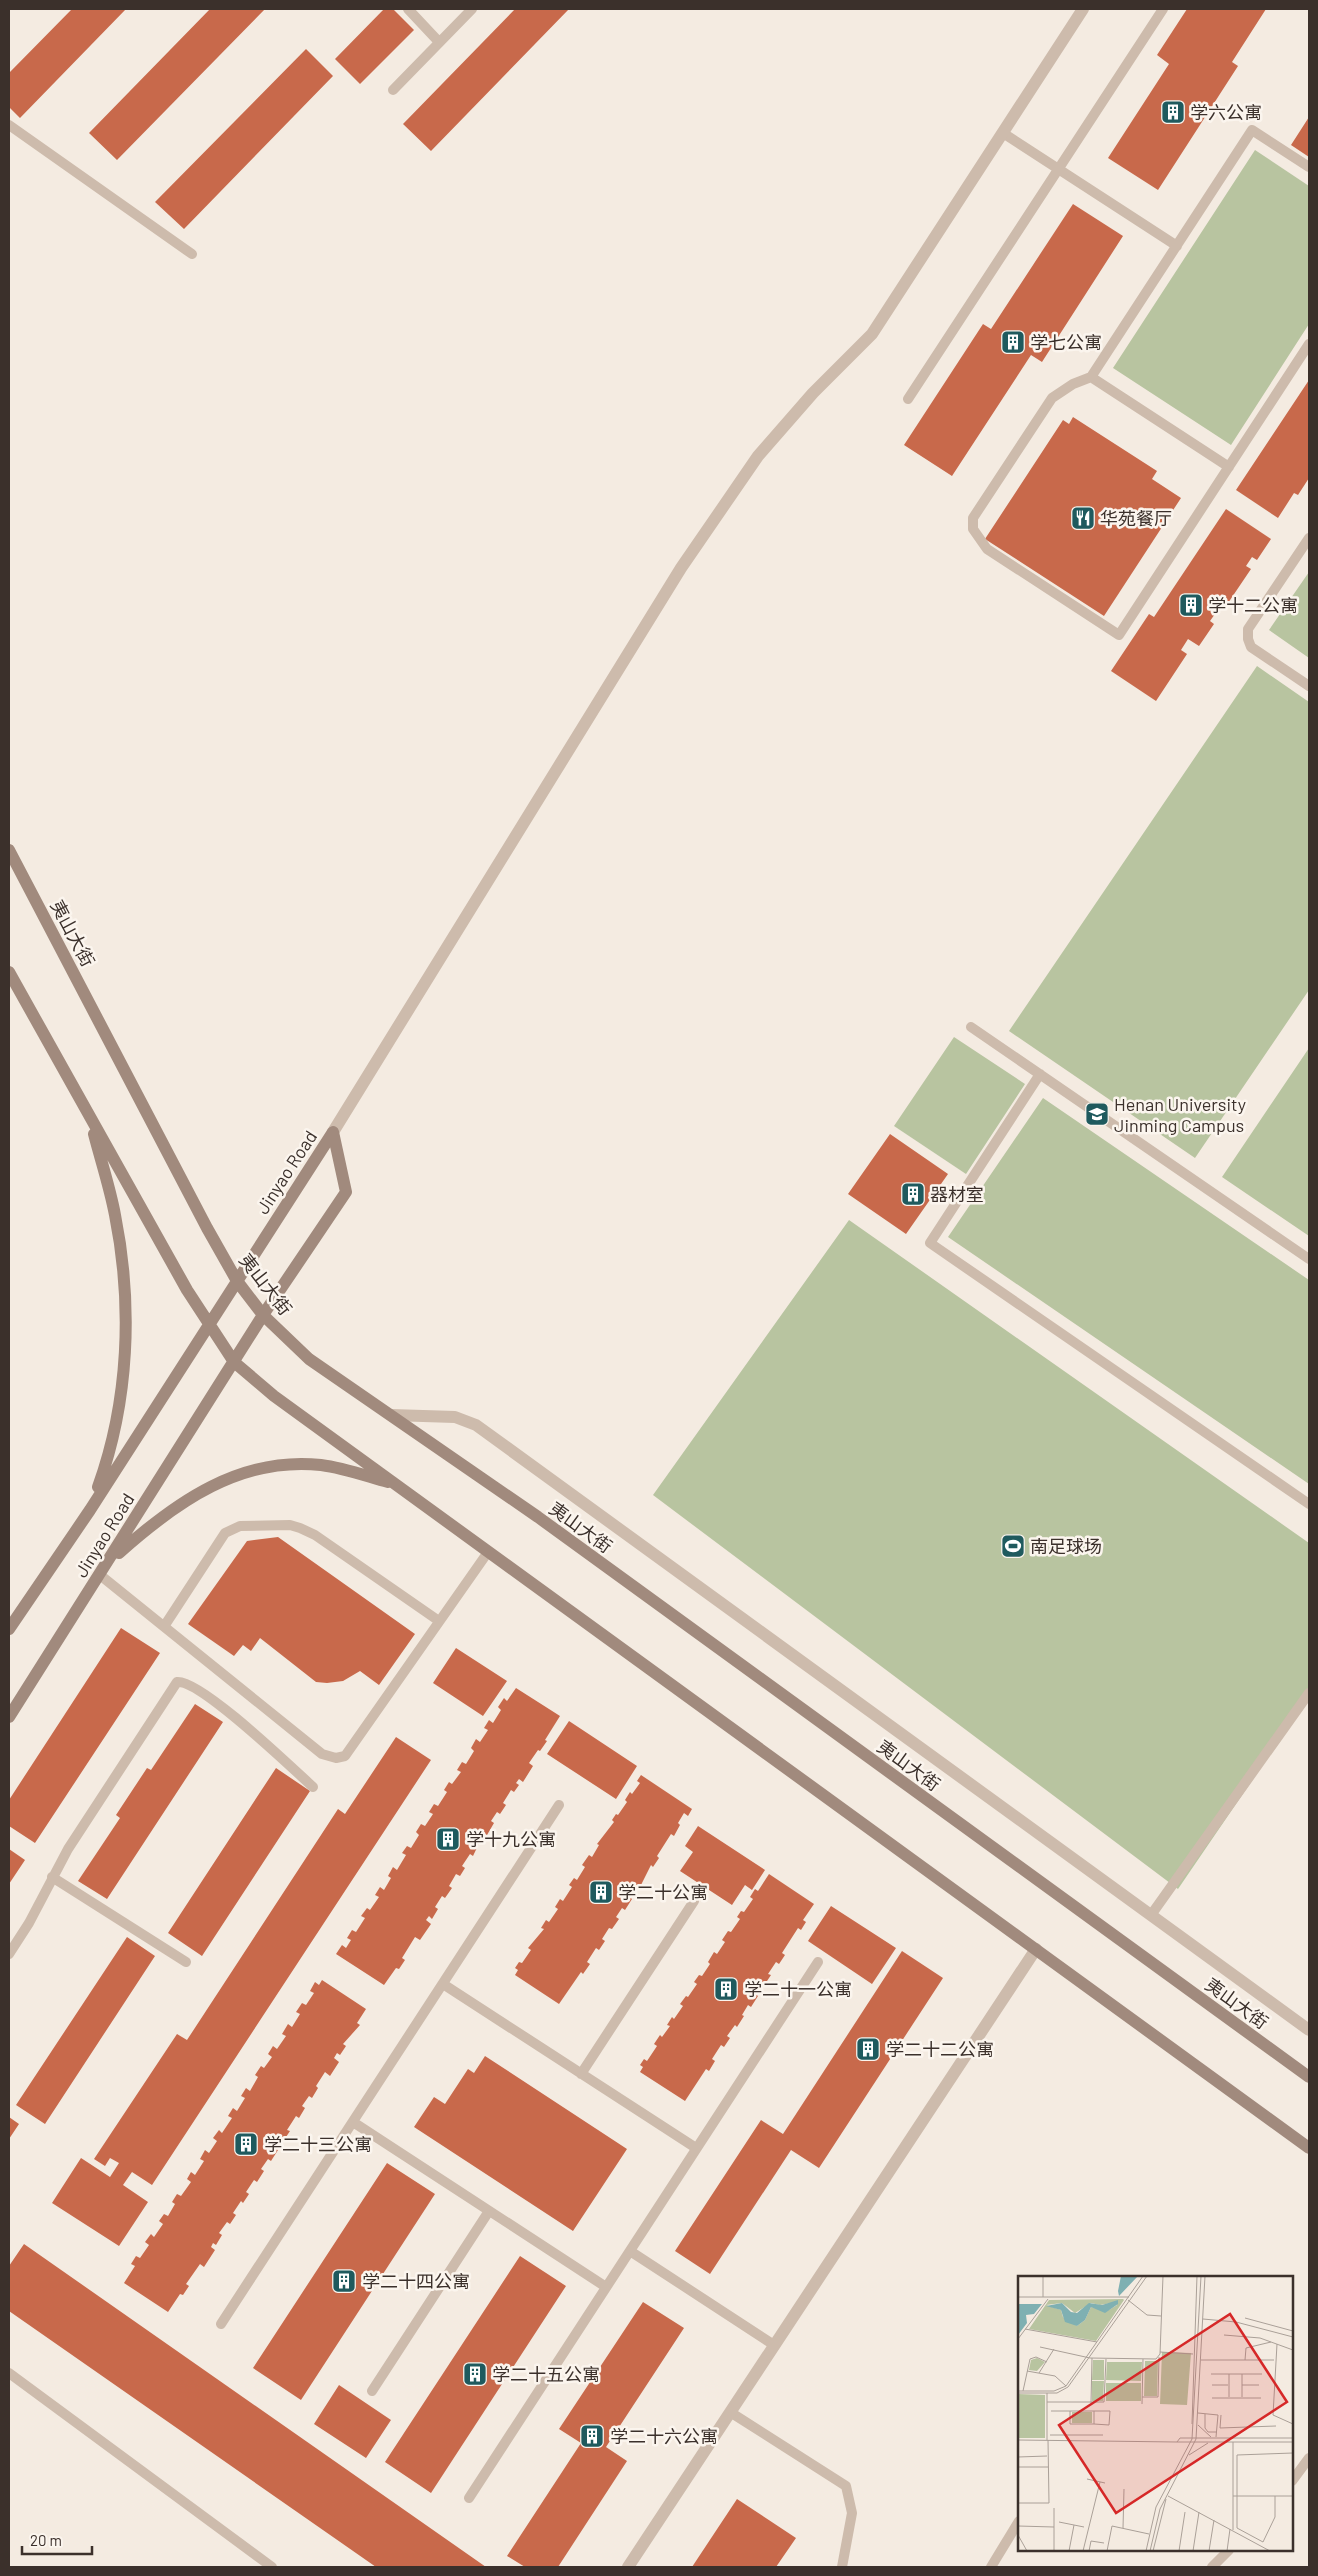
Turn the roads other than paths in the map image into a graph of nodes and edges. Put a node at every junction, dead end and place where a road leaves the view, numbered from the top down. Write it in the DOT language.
graph roads {
  1 [pos="408,9"];
  2 [pos="472,9"];
  3 [pos="1083,9"];
  4 [pos="1163,9"];
  5 [pos="439,42"];
  6 [pos="393,90"];
  7 [pos="9,125"];
  8 [pos="1003,133"];
  9 [pos="1309,167"];
  10 [pos="1058,169"];
  11 [pos="1177,246"];
  12 [pos="192,254"];
  13 [pos="1309,344"];
  14 [pos="1091,377"];
  15 [pos="908,399"];
  16 [pos="1229,467"];
  17 [pos="1309,538"];
  18 [pos="1309,686"];
  19 [pos="9,850"];
  20 [pos="9,972"];
  21 [pos="970,1027"];
  22 [pos="1040,1074"];
  23 [pos="89,1115"];
  24 [pos="333,1132"];
  25 [pos="1309,1259"];
  26 [pos="237,1281"];
  27 [pos="263,1315"];
  28 [pos="208,1324"];
  29 [pos="234,1362"];
  30 [pos="391,1415"];
  31 [pos="394,1483"];
  32 [pos="1309,1504"];
  33 [pos="90,1510"];
  34 [pos="488,1552"];
  35 [pos="108,1563"];
  36 [pos="100,1575"];
  37 [pos="439,1621"];
  38 [pos="164,1625"];
  39 [pos="9,1629"];
  40 [pos="1309,1693"];
  41 [pos="9,1717"];
  42 [pos="313,1787"];
  43 [pos="559,1805"];
  44 [pos="52,1877"];
  45 [pos="694,1901"];
  46 [pos="1151,1915"];
  47 [pos="1036,1949"];
  48 [pos="9,1954"];
  49 [pos="186,1962"];
  50 [pos="818,1962"];
  51 [pos="443,1984"];
  52 [pos="1309,2030"];
  53 [pos="581,2074"];
  54 [pos="1309,2077"];
  55 [pos="353,2122"];
  56 [pos="696,2148"];
  57 [pos="1309,2148"];
  58 [pos="490,2211"];
  59 [pos="630,2251"];
  60 [pos="606,2287"];
  61 [pos="221,2324"];
  62 [pos="774,2345"];
  63 [pos="9,2373"];
  64 [pos="372,2391"];
  65 [pos="730,2412"];
  66 [pos="1309,2458"];
  67 [pos="1293,2481"];
  68 [pos="469,2498"];
  69 [pos="1018,2523"];
  70 [pos="1228,2551"];
  71 [pos="272,2567"];
  72 [pos="628,2567"];
  73 [pos="842,2567"];
  74 [pos="991,2567"];
  75 [pos="1212,2567"];
  1 -- 5 [label="lane"];
  2 -- 5 [label="lane"];
  3 -- 8 [label="street"];
  4 -- 10 [label="lane"];
  5 -- 6 [label="lane"];
  7 -- 12 [label="lane"];
  8 -- 10 [label="lane"];
  8 -- 24 [label="street"];
  9 -- 11 [label="lane"];
  10 -- 11 [label="lane"];
  10 -- 15 [label="lane"];
  11 -- 14 [label="lane"];
  13 -- 16 [label="lane"];
  14 -- 16 [label="lane"];
  14 -- 16 [label="lane"];
  17 -- 18 [label="lane"];
  19 -- 26 [label="main road, 夷山大街"];
  20 -- 23 [label="main road"];
  21 -- 22 [label="lane"];
  22 -- 25 [label="lane"];
  22 -- 32 [label="lane"];
  23 -- 28 [label="main road"];
  23 -- 33 [label="main road"];
  24 -- 26 [label="main road, Jinyao Road"];
  24 -- 27 [label="main road, Jinyao Road"];
  26 -- 27 [label="main road, 夷山大街"];
  26 -- 28 [label="main road, Jinyao Road"];
  27 -- 29 [label="main road, Jinyao Road"];
  27 -- 30 [label="main road, 夷山大街"];
  28 -- 29 [label="main road"];
  28 -- 33 [label="main road, Jinyao Road"];
  29 -- 31 [label="main road"];
  29 -- 35 [label="main road, Jinyao Road"];
  30 -- 46 [label="street"];
  30 -- 54 [label="main road, 夷山大街"];
  31 -- 34 [label="main road"];
  31 -- 35 [label="main road"];
  33 -- 39 [label="main road, Jinyao Road"];
  34 -- 37 [label="lane"];
  34 -- 47 [label="main road"];
  35 -- 36 [label="main road, Jinyao Road"];
  36 -- 38 [label="lane"];
  36 -- 41 [label="main road, Jinyao Road"];
  37 -- 38 [label="lane"];
  37 -- 38 [label="lane"];
  40 -- 46 [label="lane"];
  42 -- 44 [label="lane"];
  43 -- 51 [label="lane"];
  44 -- 48 [label="lane"];
  44 -- 49 [label="lane"];
  45 -- 53 [label="lane"];
  46 -- 52 [label="street"];
  47 -- 57 [label="main road"];
  47 -- 62 [label="street"];
  50 -- 56 [label="lane"];
  51 -- 53 [label="lane"];
  51 -- 55 [label="lane"];
  53 -- 56 [label="lane"];
  55 -- 58 [label="lane"];
  55 -- 61 [label="lane"];
  56 -- 59 [label="lane"];
  58 -- 60 [label="lane"];
  58 -- 64 [label="lane"];
  59 -- 60 [label="lane"];
  59 -- 62 [label="lane"];
  60 -- 68 [label="lane"];
  62 -- 65 [label="street"];
  63 -- 71 [label="lane"];
  65 -- 72 [label="street"];
  65 -- 73 [label="lane"];
  66 -- 67 [label="lane"];
  69 -- 74 [label="lane"];
  70 -- 75 [label="lane"];
}
